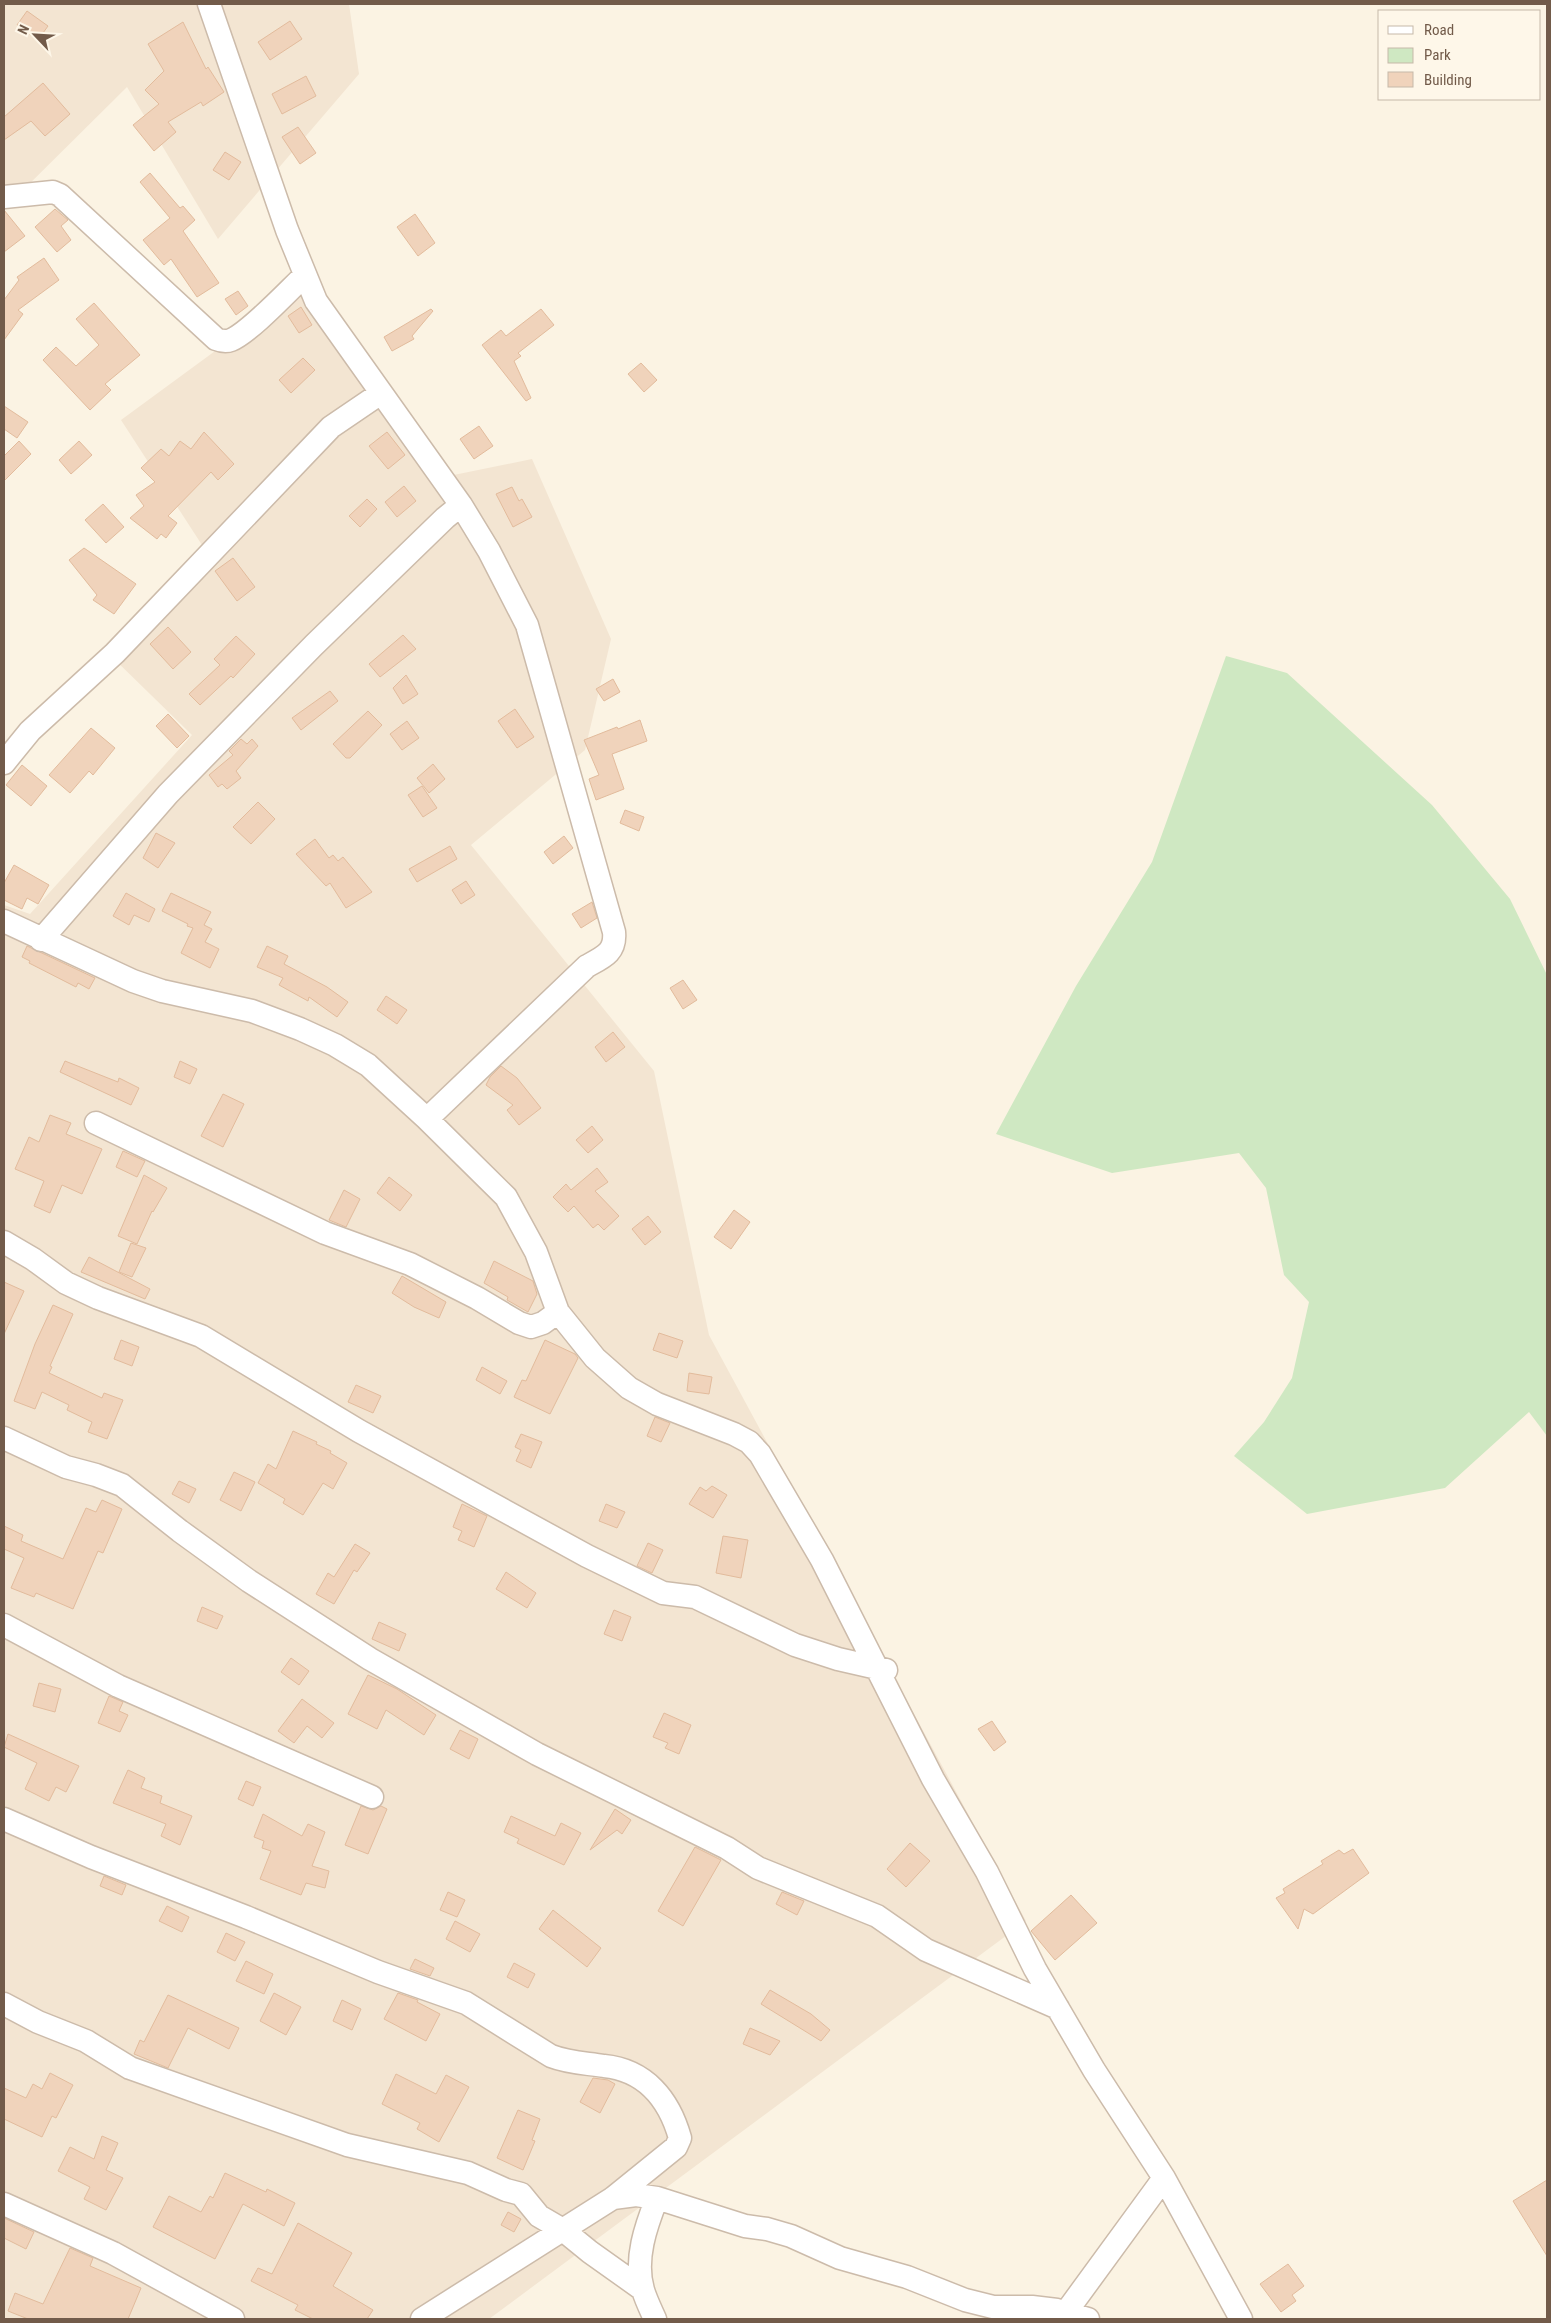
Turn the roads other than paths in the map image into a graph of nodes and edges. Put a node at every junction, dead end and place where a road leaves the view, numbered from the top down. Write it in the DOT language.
graph roads {
  1 [pos="209,4"];
  2 [pos="4,197"];
  3 [pos="305,275"];
  4 [pos="381,393"];
  5 [pos="461,505"];
  6 [pos="4,763"];
  7 [pos="4,922"];
  8 [pos="41,940"];
  9 [pos="427,1119"];
  10 [pos="96,1123"];
  11 [pos="4,1242"];
  12 [pos="558,1312"];
  13 [pos="4,1438"];
  14 [pos="4,1625"];
  15 [pos="884,1670"];
  16 [pos="372,1797"];
  17 [pos="4,1820"];
  18 [pos="4,2004"];
  19 [pos="1058,2008"];
  20 [pos="1164,2178"];
  21 [pos="613,2198"];
  22 [pos="657,2198"];
  23 [pos="4,2204"];
  24 [pos="563,2230"];
  25 [pos="642,2289"];
  26 [pos="1064,2316"];
  27 [pos="233,2319"];
  28 [pos="422,2319"];
  29 [pos="655,2319"];
  30 [pos="1088,2319"];
  31 [pos="1241,2319"];
  1 -- 3 [label="street"];
  2 -- 3 [label="street"];
  3 -- 4 [label="street"];
  4 -- 5 [label="street"];
  4 -- 6 [label="street"];
  5 -- 8 [label="street"];
  5 -- 9 [label="street"];
  7 -- 8 [label="street"];
  8 -- 9 [label="street"];
  9 -- 12 [label="street"];
  10 -- 12 [label="street"];
  11 -- 15 [label="street"];
  12 -- 15 [label="street"];
  13 -- 19 [label="street"];
  14 -- 16 [label="street"];
  15 -- 19 [label="street"];
  17 -- 21 [label="street"];
  18 -- 24 [label="street"];
  19 -- 20 [label="street"];
  20 -- 26 [label="street"];
  20 -- 31 [label="street"];
  21 -- 22 [label="street"];
  21 -- 24 [label="street"];
  22 -- 25 [label="street"];
  22 -- 26 [label="street"];
  23 -- 27 [label="street"];
  24 -- 25 [label="street"];
  24 -- 28 [label="street"];
  25 -- 29 [label="street"];
  26 -- 30 [label="street"];
}
